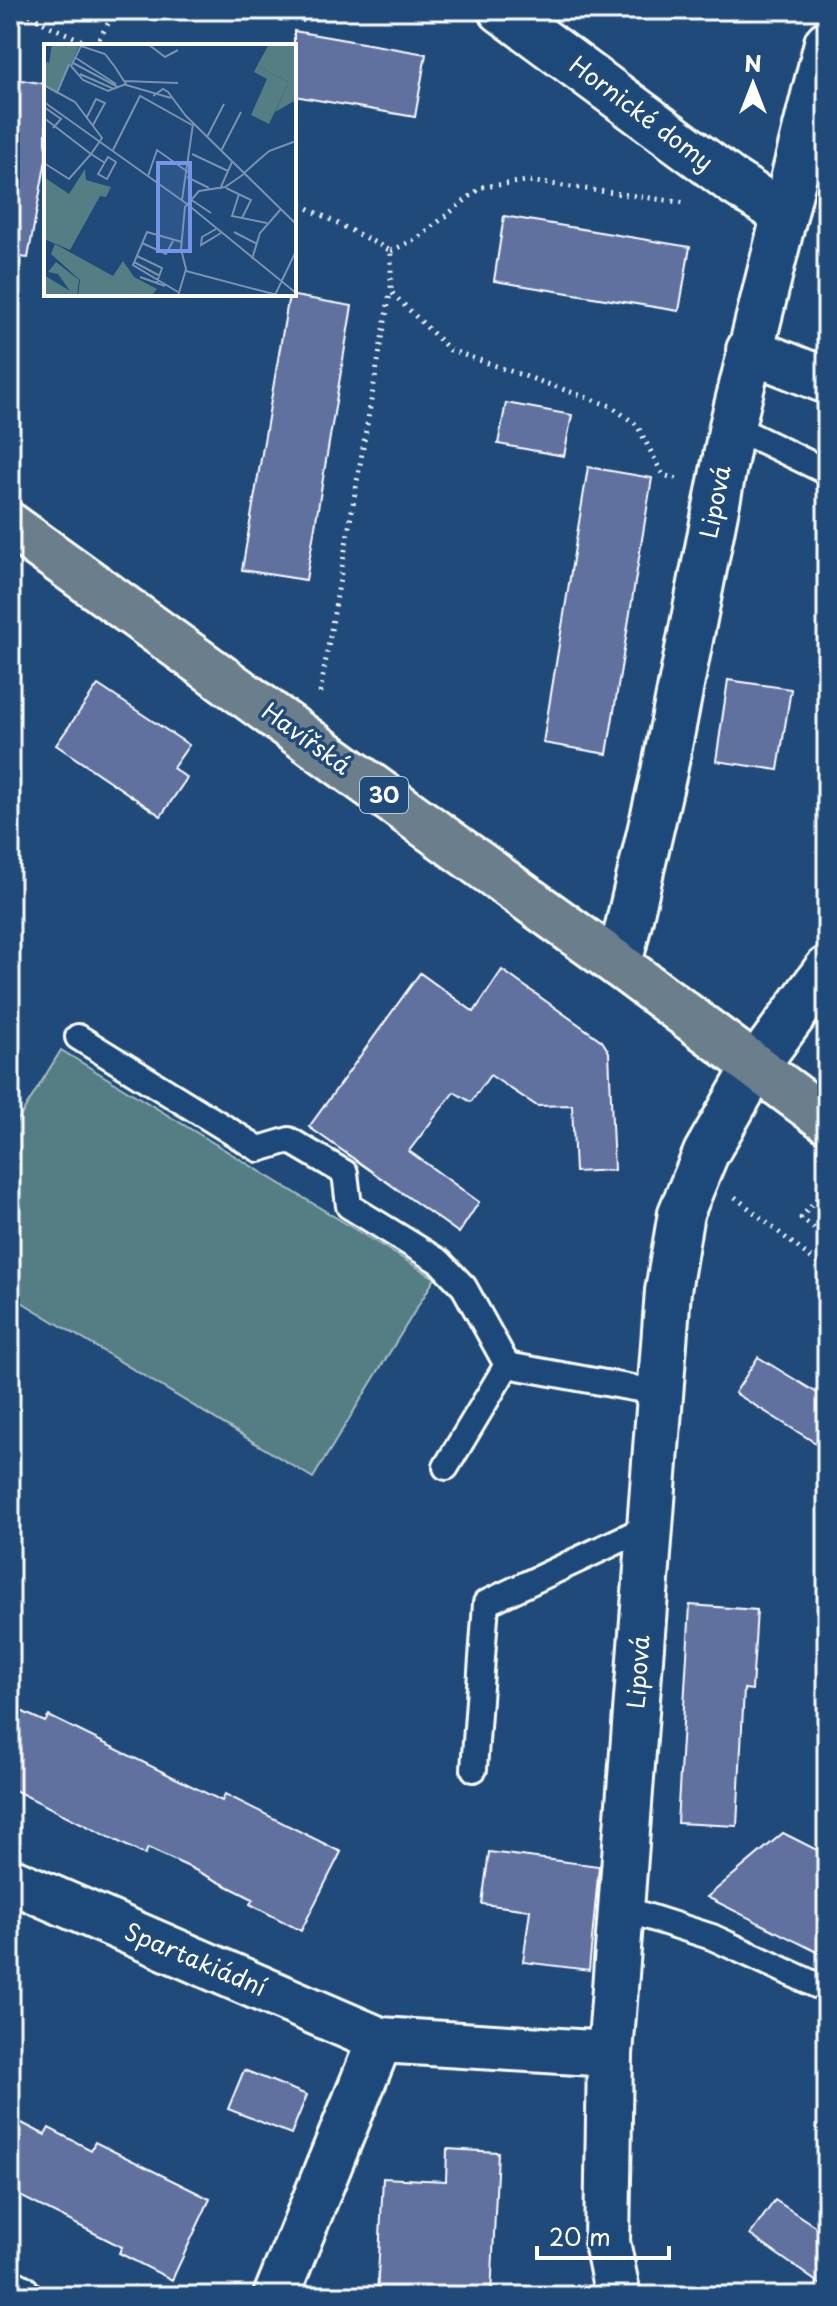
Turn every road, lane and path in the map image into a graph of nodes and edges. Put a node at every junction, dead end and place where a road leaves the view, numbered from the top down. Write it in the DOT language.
graph roads {
  1 [pos="23,10"];
  2 [pos="116,10"];
  3 [pos="223,10"];
  4 [pos="310,10"];
  5 [pos="501,10"];
  6 [pos="827,43"];
  7 [pos="90,44"];
  8 [pos="96,44"];
  9 [pos="732,181"];
  10 [pos="296,202"];
  11 [pos="783,214"];
  12 [pos="391,251"];
  13 [pos="391,292"];
  14 [pos="749,350"];
  15 [pos="827,381"];
  16 [pos="732,426"];
  17 [pos="827,472"];
  18 [pos="718,489"];
  19 [pos="10,525"];
  20 [pos="312,743"];
  21 [pos="619,965"];
  22 [pos="827,969"];
  23 [pos="78,1037"];
  24 [pos="756,1066"];
  25 [pos="827,1120"];
  26 [pos="827,1186"];
  27 [pos="732,1194"];
  28 [pos="827,1239"];
  29 [pos="827,1271"];
  30 [pos="507,1365"];
  31 [pos="660,1393"];
  32 [pos="446,1467"];
  33 [pos="650,1526"];
  34 [pos="474,1769"];
  35 [pos="10,1880"];
  36 [pos="621,1908"];
  37 [pos="827,1990"];
  38 [pos="380,2040"];
  39 [pos="610,2054"];
  40 [pos="10,2292"];
  41 [pos="18,2296"];
  42 [pos="276,2296"];
  43 [pos="618,2296"];
  1 -- 7 [label="path"];
  2 -- 8 [label="path"];
  3 -- 4 [label="path"];
  5 -- 9 [label="street, Hornické domy"];
  6 -- 11 [label="street, Lipová"];
  9 -- 11 [label="street, Hornické domy"];
  9 -- 12 [label="path"];
  10 -- 12 [label="path"];
  11 -- 14 [label="street, Lipová"];
  12 -- 13 [label="path"];
  13 -- 18 [label="path"];
  13 -- 20 [label="path"];
  14 -- 15 [label="street"];
  14 -- 16 [label="street, Lipová"];
  16 -- 17 [label="lane"];
  16 -- 18 [label="street, Lipová"];
  18 -- 21 [label="street, Lipová"];
  19 -- 20 [label="main road, Havířská / 30"];
  20 -- 21 [label="main road, Havířská / 30"];
  21 -- 24 [label="main road, Havířská / 30"];
  22 -- 24 [label="street, Lipová"];
  23 -- 30 [label="lane"];
  24 -- 25 [label="main road, 30"];
  24 -- 31 [label="street, Lipová"];
  26 -- 28 [label="path"];
  27 -- 29 [label="path"];
  30 -- 31 [label="lane"];
  30 -- 32 [label="lane"];
  31 -- 33 [label="street, Lipová"];
  33 -- 34 [label="lane"];
  33 -- 36 [label="street, Lipová"];
  35 -- 38 [label="street, Spartakiádní"];
  36 -- 37 [label="lane"];
  36 -- 39 [label="street, Lipová"];
  38 -- 39 [label="street, Spartakiádní"];
  38 -- 42 [label="street"];
  39 -- 43 [label="street, Lipová"];
  40 -- 41 [label="street"];
}
